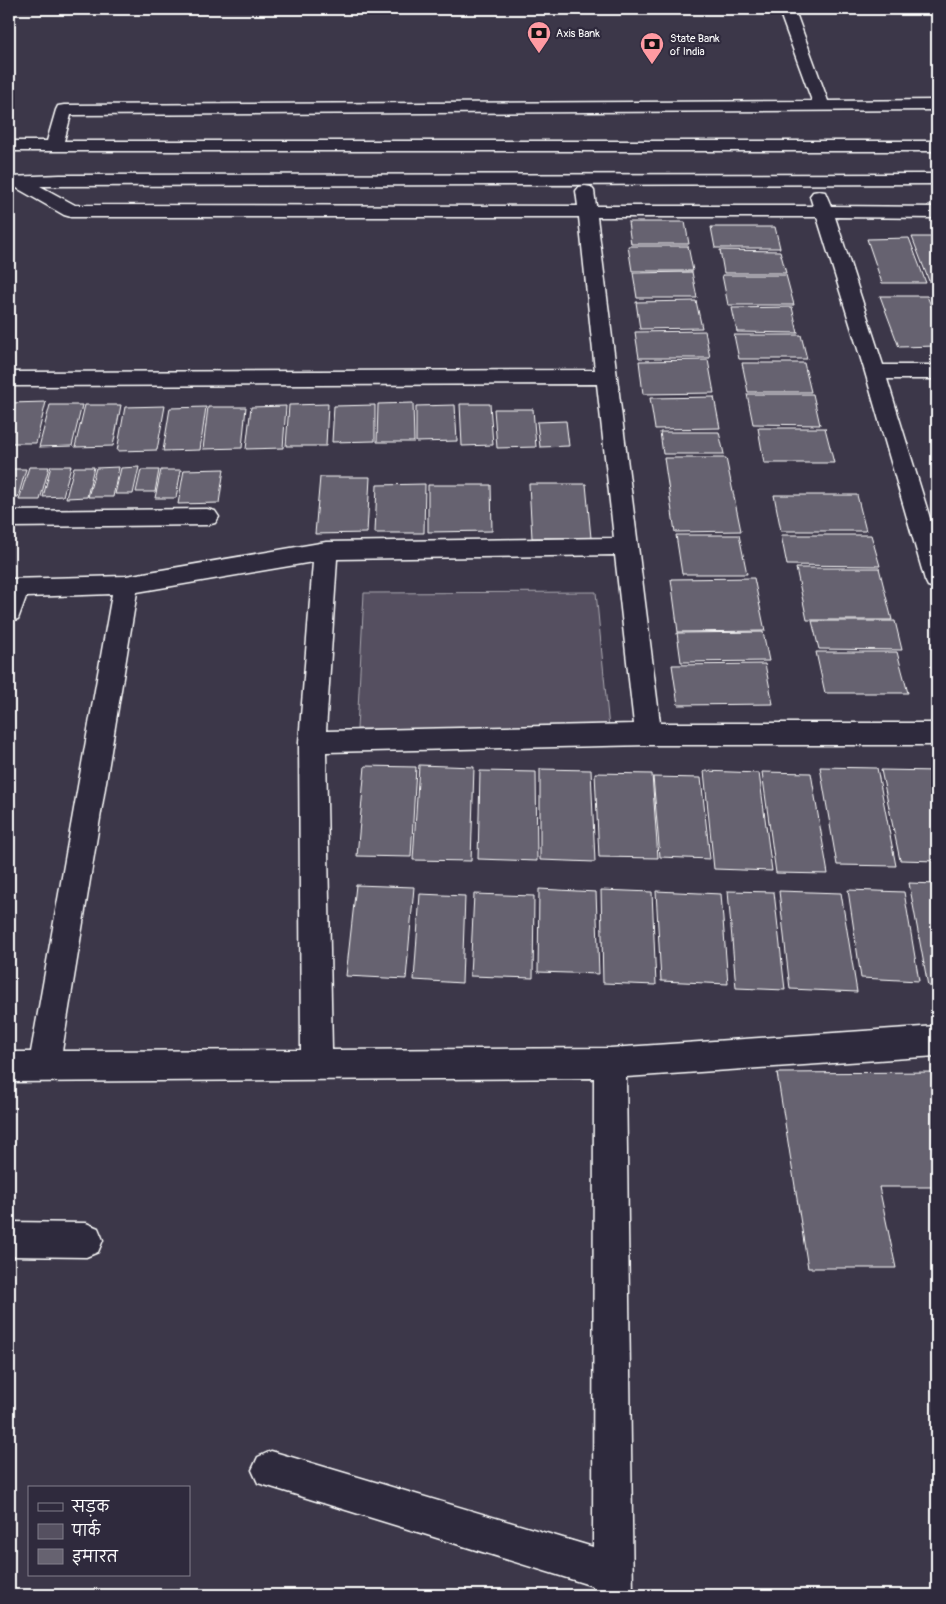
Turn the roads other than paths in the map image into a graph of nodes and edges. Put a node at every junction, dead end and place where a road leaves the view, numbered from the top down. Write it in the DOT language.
graph roads {
  1 [pos="789,16"];
  2 [pos="822,106"];
  3 [pos="937,106"];
  4 [pos="407,108"];
  5 [pos="805,145"];
  6 [pos="9,146"];
  7 [pos="54,146"];
  8 [pos="937,146"];
  9 [pos="404,147"];
  10 [pos="583,179"];
  11 [pos="814,179"];
  12 [pos="937,179"];
  13 [pos="13,182"];
  14 [pos="588,210"];
  15 [pos="824,212"];
  16 [pos="937,212"];
  17 [pos="875,372"];
  18 [pos="937,372"];
  19 [pos="606,377"];
  20 [pos="9,379"];
  21 [pos="207,517"];
  22 [pos="9,519"];
  23 [pos="626,546"];
  24 [pos="326,551"];
  25 [pos="937,580"];
  26 [pos="126,585"];
  27 [pos="12,588"];
  28 [pos="9,612"];
  29 [pos="648,734"];
  30 [pos="937,734"];
  31 [pos="312,742"];
  32 [pos="937,1040"];
  33 [pos="610,1063"];
  34 [pos="317,1065"];
  35 [pos="9,1067"];
  36 [pos="44,1067"];
  37 [pos="9,1239"];
  38 [pos="86,1240"];
  39 [pos="271,1470"];
  40 [pos="613,1584"];
  1 -- 2 [label="street"];
  2 -- 3 [label="street"];
  2 -- 4 [label="street"];
  4 -- 7 [label="street"];
  4 -- 9 [label="street"];
  5 -- 8 [label="street"];
  5 -- 9 [label="street"];
  5 -- 11 [label="street"];
  6 -- 7 [label="street"];
  7 -- 9 [label="street"];
  10 -- 11 [label="street"];
  10 -- 13 [label="street"];
  10 -- 14 [label="street"];
  11 -- 12 [label="street"];
  11 -- 15 [label="street"];
  13 -- 14 [label="street"];
  14 -- 15 [label="street"];
  14 -- 19 [label="street"];
  15 -- 16 [label="street"];
  15 -- 17 [label="street"];
  17 -- 18 [label="street"];
  17 -- 25 [label="street"];
  19 -- 20 [label="street"];
  19 -- 23 [label="street"];
  21 -- 22 [label="street"];
  23 -- 24 [label="street"];
  23 -- 29 [label="street"];
  24 -- 26 [label="street"];
  24 -- 31 [label="street"];
  26 -- 27 [label="street"];
  26 -- 36 [label="street"];
  27 -- 28 [label="street"];
  29 -- 30 [label="street"];
  29 -- 31 [label="street"];
  31 -- 34 [label="street"];
  32 -- 33 [label="street"];
  33 -- 34 [label="street"];
  33 -- 40 [label="street"];
  34 -- 36 [label="street"];
  35 -- 36 [label="street"];
  37 -- 38 [label="street"];
  39 -- 40 [label="street"];
}
